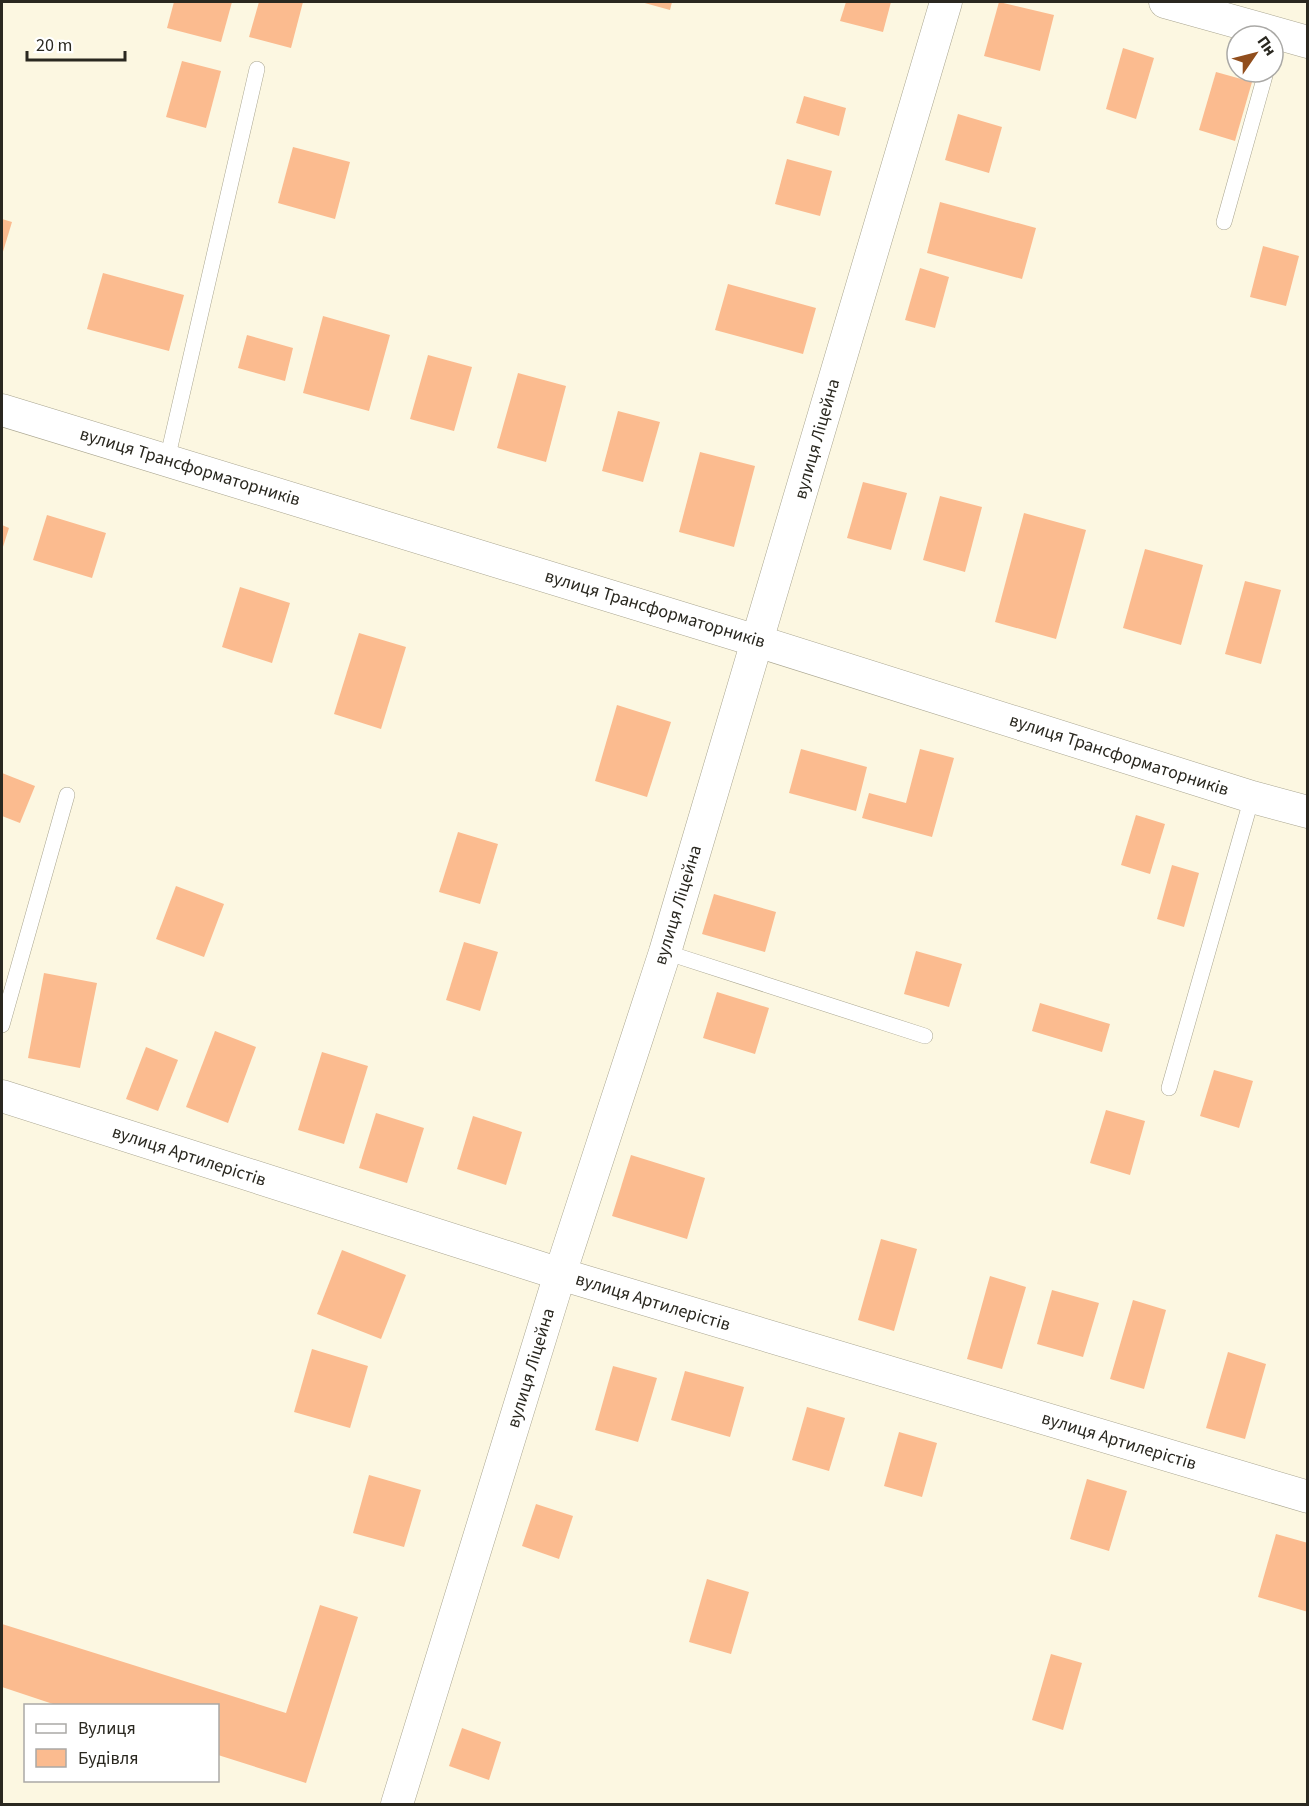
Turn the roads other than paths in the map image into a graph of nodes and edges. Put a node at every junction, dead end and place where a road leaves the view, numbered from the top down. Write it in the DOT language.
graph roads {
  1 [pos="946,2"];
  2 [pos="1166,2"];
  3 [pos="1227,24"];
  4 [pos="1285,41"];
  5 [pos="1308,42"];
  6 [pos="257,69"];
  7 [pos="1263,84"];
  8 [pos="1224,222"];
  9 [pos="2,410"];
  10 [pos="167,460"];
  11 [pos="758,640"];
  12 [pos="67,795"];
  13 [pos="1252,797"];
  14 [pos="1308,812"];
  15 [pos="665,952"];
  16 [pos="2,1025"];
  17 [pos="925,1036"];
  18 [pos="1169,1088"];
  19 [pos="2,1096"];
  20 [pos="560,1274"];
  21 [pos="1308,1497"];
  22 [pos="397,1804"];
  1 -- 11 [label="street, вулиця Ліцейна"];
  2 -- 3 [label="street"];
  4 -- 5 [label="street"];
  6 -- 10 [label="lane"];
  7 -- 8 [label="lane"];
  9 -- 10 [label="street, вулиця Трансформаторників"];
  10 -- 11 [label="street, вулиця Трансформаторників"];
  11 -- 13 [label="street, вулиця Трансформаторників"];
  11 -- 15 [label="street, вулиця Ліцейна"];
  12 -- 16 [label="lane"];
  13 -- 14 [label="street, вулиця Трансформаторників"];
  13 -- 18 [label="lane"];
  15 -- 17 [label="lane"];
  15 -- 20 [label="street, вулиця Ліцейна"];
  19 -- 20 [label="street, вулиця Артилерістів"];
  20 -- 21 [label="street, вулиця Артилерістів"];
  20 -- 22 [label="street, вулиця Ліцейна"];
}
